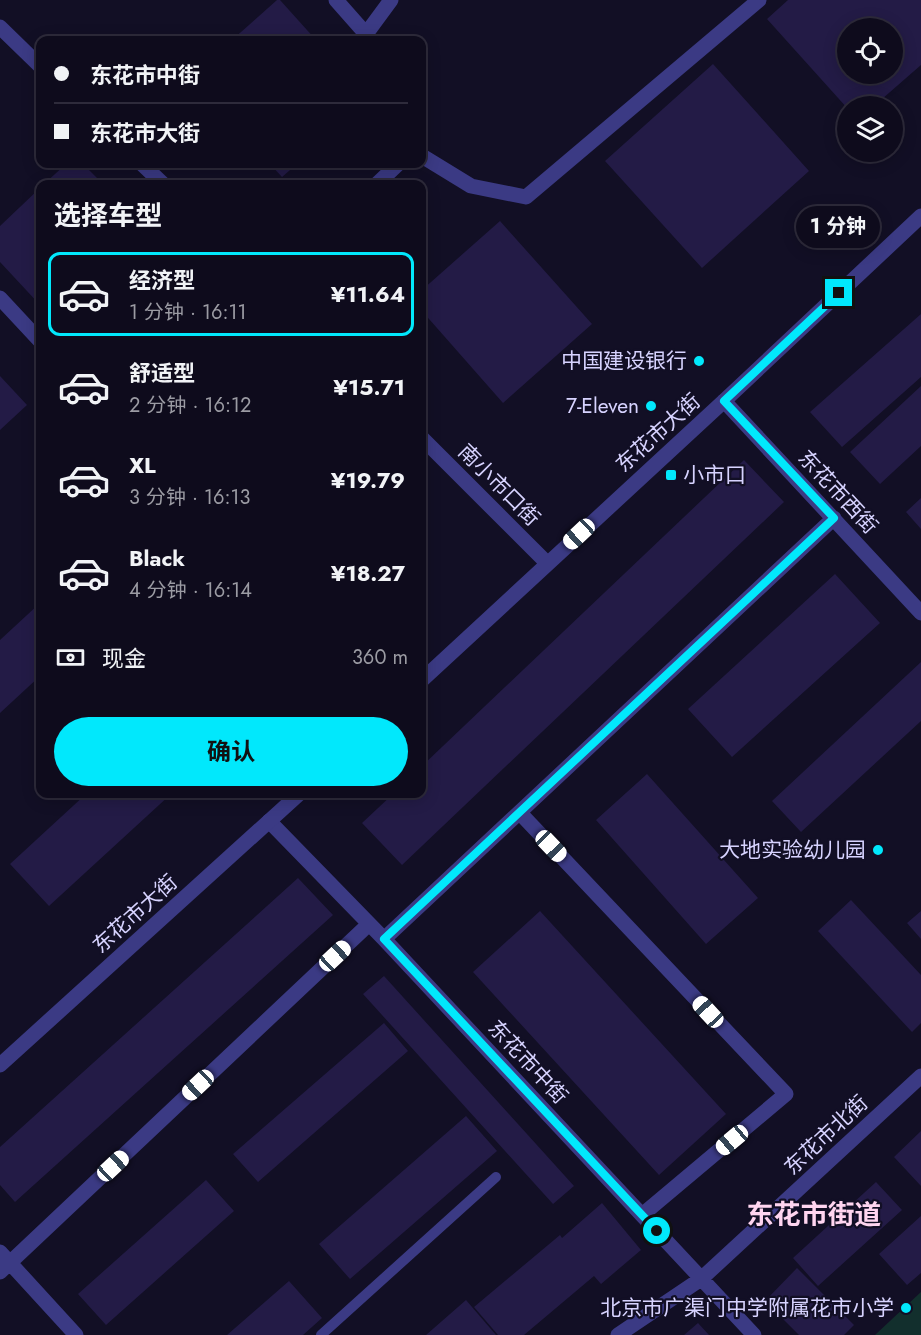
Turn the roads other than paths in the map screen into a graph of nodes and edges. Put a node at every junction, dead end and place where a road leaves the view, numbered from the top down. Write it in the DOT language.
graph roads {
  1 [pos="336,0"];
  2 [pos="391,0"];
  3 [pos="759,0"];
  4 [pos="0,27"];
  5 [pos="366,36"];
  6 [pos="368,36"];
  7 [pos="36,62"];
  8 [pos="426,158"];
  9 [pos="146,168"];
  10 [pos="394,168"];
  11 [pos="159,180"];
  12 [pos="380,180"];
  13 [pos="921,216"];
  14 [pos="0,298"];
  15 [pos="36,337"];
  16 [pos="724,401"];
  17 [pos="426,442"];
  18 [pos="834,518"];
  19 [pos="548,563"];
  20 [pos="921,613"];
  21 [pos="426,676"];
  22 [pos="295,798"];
  23 [pos="520,813"];
  24 [pos="269,821"];
  25 [pos="369,924"];
  26 [pos="384,939"];
  27 [pos="0,1065"];
  28 [pos="921,1076"];
  29 [pos="496,1177"];
  30 [pos="642,1215"];
  31 [pos="3,1262"];
  32 [pos="702,1279"];
  33 [pos="76,1335"];
  34 [pos="321,1335"];
  35 [pos="618,1335"];
  36 [pos="754,1335"];
  1 -- 5 [label="street"];
  2 -- 6 [label="street"];
  3 -- 8 [label="street"];
  4 -- 7 [label="street"];
  9 -- 11 [label="street"];
  10 -- 12 [label="street"];
  13 -- 16 [label="street, 东花市大街"];
  14 -- 15 [label="street"];
  16 -- 18 [label="street, 东花市西街"];
  16 -- 19 [label="street, 东花市大街"];
  17 -- 19 [label="street, 南小市口街"];
  18 -- 20 [label="street, 东花市西街"];
  18 -- 23 [label="street"];
  19 -- 21 [label="street, 东花市大街"];
  22 -- 24 [label="street, 东花市大街"];
  23 -- 26 [label="street"];
  23 -- 30 [label="street"];
  24 -- 25 [label="street, 东花市中街"];
  24 -- 27 [label="street, 东花市大街"];
  25 -- 26 [label="street, 东花市中街"];
  25 -- 31 [label="street"];
  26 -- 30 [label="street, 东花市中街"];
  28 -- 32 [label="street, 东花市北街"];
  29 -- 34 [label="lane"];
  30 -- 32 [label="street, 东花市中街"];
  31 -- 33 [label="street"];
  32 -- 35 [label="street, 东花市北街"];
  32 -- 36 [label="street, 东花市中街"];
}
